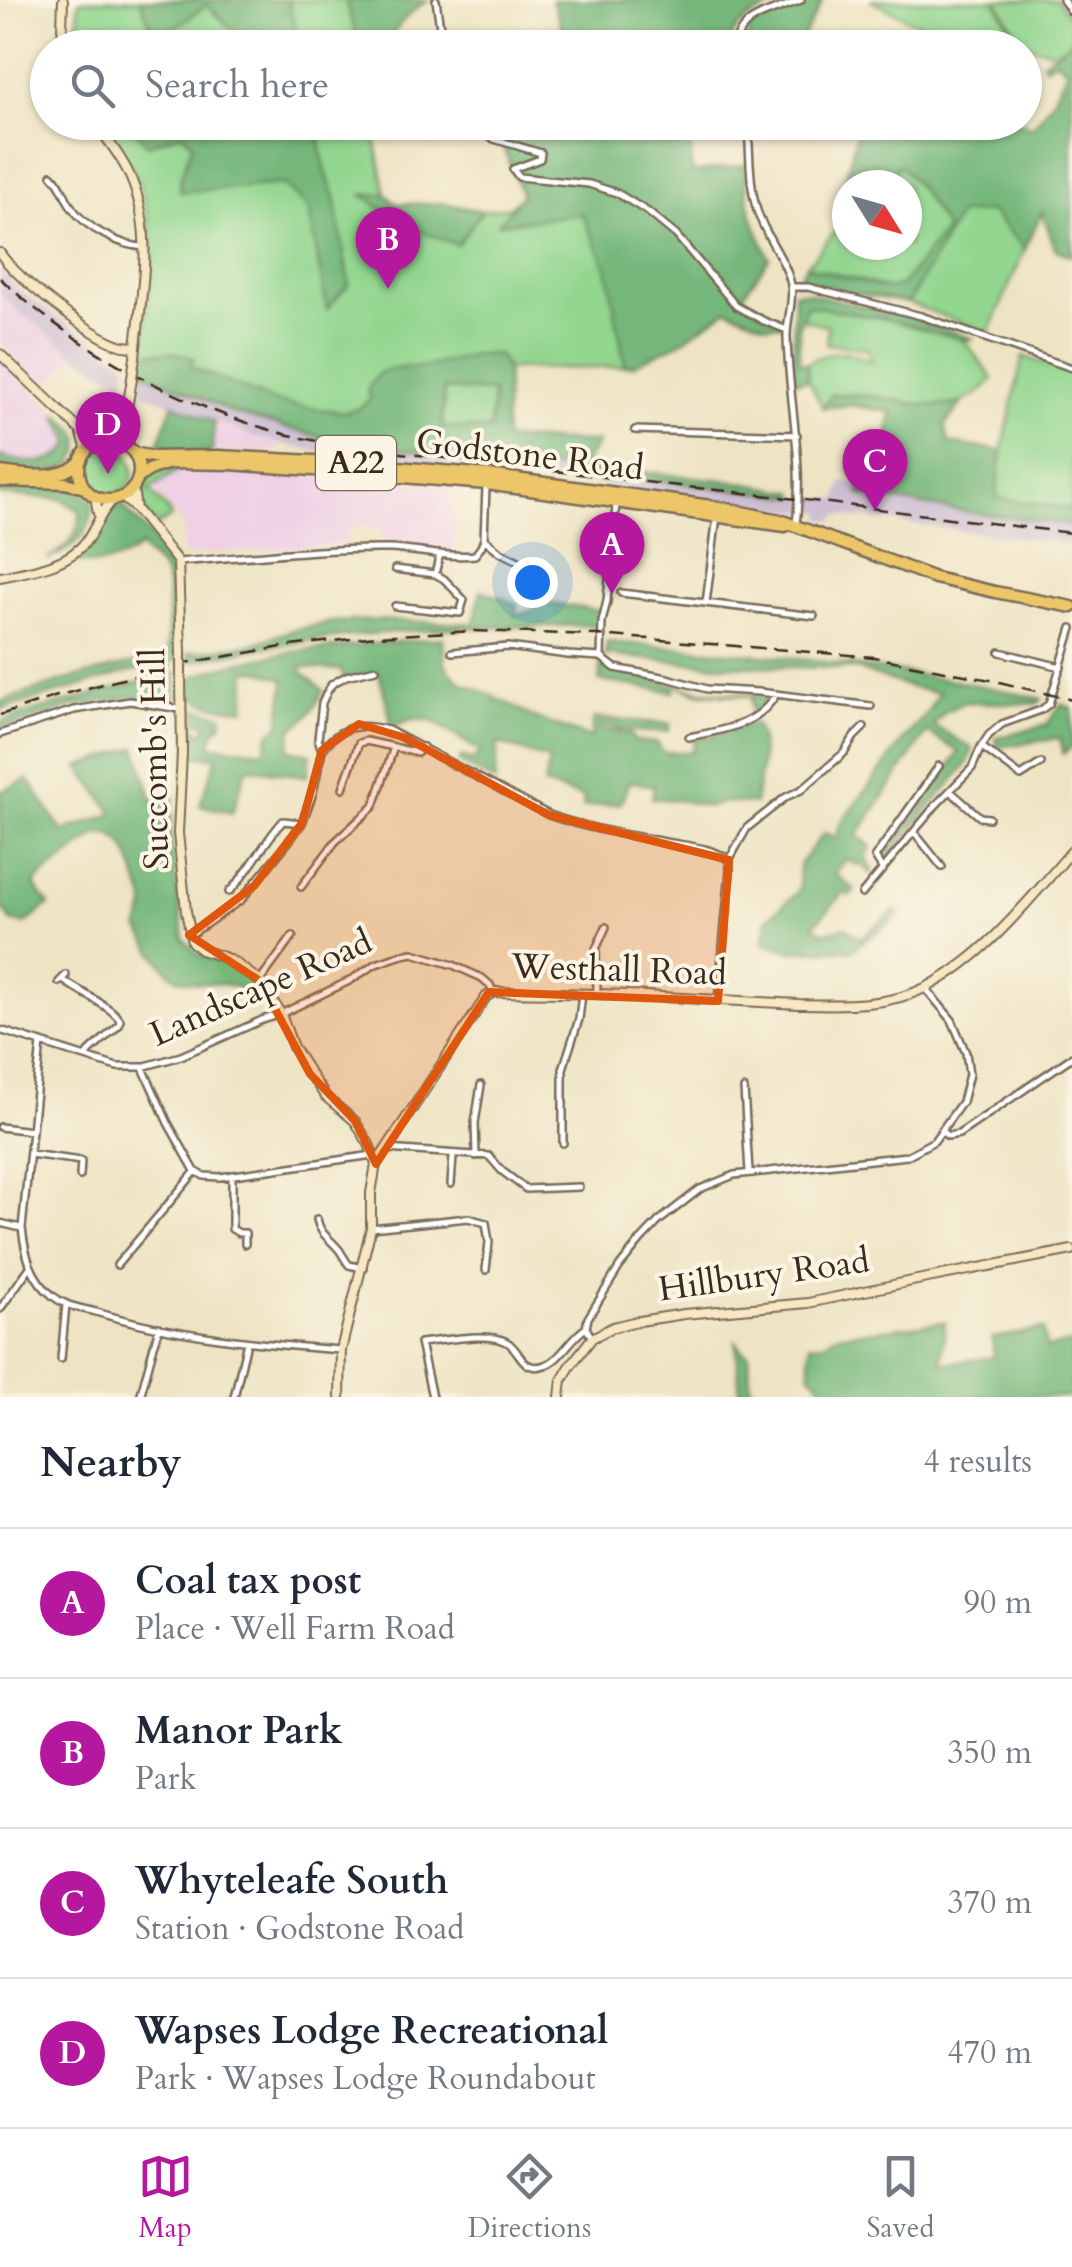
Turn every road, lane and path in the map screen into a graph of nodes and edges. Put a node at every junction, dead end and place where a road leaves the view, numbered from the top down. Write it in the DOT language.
graph roads {
  1 [pos="63,0"];
  2 [pos="436,0"];
  3 [pos="800,0"];
  4 [pos="1063,0"];
  5 [pos="1072,13"];
  6 [pos="62,30"];
  7 [pos="441,30"];
  8 [pos="740,30"];
  9 [pos="106,140"];
  10 [pos="497,140"];
  11 [pos="747,140"];
  12 [pos="52,175"];
  13 [pos="144,247"];
  14 [pos="0,253"];
  15 [pos="791,286"];
  16 [pos="787,330"];
  17 [pos="136,347"];
  18 [pos="0,354"];
  19 [pos="1072,368"];
  20 [pos="124,426"];
  21 [pos="635,430"];
  22 [pos="82,431"];
  23 [pos="797,435"];
  24 [pos="106,440"];
  25 [pos="130,449"];
  26 [pos="84,455"];
  27 [pos="218,460"];
  28 [pos="0,472"];
  29 [pos="398,472"];
  30 [pos="0,481"];
  31 [pos="136,482"];
  32 [pos="486,484"];
  33 [pos="90,492"];
  34 [pos="616,497"];
  35 [pos="118,498"];
  36 [pos="136,509"];
  37 [pos="718,512"];
  38 [pos="98,518"];
  39 [pos="796,527"];
  40 [pos="484,539"];
  41 [pos="440,554"];
  42 [pos="178,562"];
  43 [pos="528,565"];
  44 [pos="395,569"];
  45 [pos="435,574"];
  46 [pos="0,577"];
  47 [pos="621,593"];
  48 [pos="706,603"];
  49 [pos="395,606"];
  50 [pos="1072,606"];
  51 [pos="814,616"];
  52 [pos="1072,628"];
  53 [pos="452,652"];
  54 [pos="1000,652"];
  55 [pos="601,657"];
  56 [pos="1068,658"];
  57 [pos="1061,667"];
  58 [pos="376,669"];
  59 [pos="776,694"];
  60 [pos="871,706"];
  61 [pos="180,709"];
  62 [pos="864,727"];
  63 [pos="0,734"];
  64 [pos="690,737"];
  65 [pos="394,747"];
  66 [pos="424,747"];
  67 [pos="981,747"];
  68 [pos="322,750"];
  69 [pos="1040,763"];
  70 [pos="939,766"];
  71 [pos="343,788"];
  72 [pos="950,790"];
  73 [pos="990,818"];
  74 [pos="302,823"];
  75 [pos="914,832"];
  76 [pos="1072,851"];
  77 [pos="730,860"];
  78 [pos="942,867"];
  79 [pos="882,870"];
  80 [pos="301,887"];
  81 [pos="229,892"];
  82 [pos="862,894"];
  83 [pos="606,926"];
  84 [pos="189,936"];
  85 [pos="293,936"];
  86 [pos="62,979"];
  87 [pos="260,981"];
  88 [pos="925,988"];
  89 [pos="493,992"];
  90 [pos="582,993"];
  91 [pos="597,993"];
  92 [pos="718,1001"];
  93 [pos="280,1014"];
  94 [pos="0,1030"];
  95 [pos="40,1043"];
  96 [pos="85,1056"];
  97 [pos="1072,1057"];
  98 [pos="142,1067"];
  99 [pos="481,1085"];
  100 [pos="744,1089"];
  101 [pos="0,1127"];
  102 [pos="32,1131"];
  103 [pos="942,1132"];
  104 [pos="564,1144"];
  105 [pos="386,1149"];
  106 [pos="29,1154"];
  107 [pos="452,1155"];
  108 [pos="476,1156"];
  109 [pos="374,1160"];
  110 [pos="195,1171"];
  111 [pos="748,1172"];
  112 [pos="232,1175"];
  113 [pos="80,1176"];
  114 [pos="450,1184"];
  115 [pos="578,1186"];
  116 [pos="317,1219"];
  117 [pos="0,1223"];
  118 [pos="22,1228"];
  119 [pos="371,1228"];
  120 [pos="245,1244"];
  121 [pos="1072,1250"];
  122 [pos="116,1265"];
  123 [pos="30,1267"];
  124 [pos="363,1268"];
  125 [pos="486,1270"];
  126 [pos="66,1304"];
  127 [pos="0,1309"];
  128 [pos="159,1327"];
  129 [pos="586,1328"];
  130 [pos="592,1338"];
  131 [pos="247,1342"];
  132 [pos="341,1350"];
  133 [pos="61,1359"];
  134 [pos="140,1397"];
  135 [pos="234,1397"];
  136 [pos="340,1397"];
  137 [pos="432,1397"];
  138 [pos="560,1397"];
  1 -- 6 [label="street"];
  2 -- 7 [label="street"];
  3 -- 8 [label="street"];
  4 -- 5 [label="street"];
  9 -- 13 [label="street"];
  10 -- 16 [label="street"];
  11 -- 15 [label="street"];
  12 -- 13 [label="street"];
  13 -- 17 [label="street"];
  14 -- 17 [label="street"];
  15 -- 16 [label="street"];
  15 -- 19 [label="street"];
  16 -- 23 [label="street"];
  17 -- 20 [label="street, bridge"];
  18 -- 22 [label="street"];
  20 -- 24 [label="street"];
  20 -- 25 [label="street"];
  21 -- 23 [label="street"];
  22 -- 24 [label="street"];
  22 -- 26 [label="street"];
  23 -- 39 [label="street"];
  24 -- 25 [label="highway"];
  24 -- 26 [label="highway"];
  25 -- 27 [label="highway, Godstone Road / A22"];
  25 -- 31 [label="highway"];
  26 -- 28 [label="highway"];
  26 -- 33 [label="highway"];
  27 -- 29 [label="highway, Godstone Road / A22"];
  27 -- 31 [label="highway, Godstone Road / A22"];
  29 -- 32 [label="highway, Godstone Road / A22"];
  29 -- 34 [label="highway, Godstone Road / A22"];
  30 -- 33 [label="highway"];
  31 -- 35 [label="highway"];
  31 -- 36 [label="street"];
  32 -- 34 [label="highway, Godstone Road / A22"];
  32 -- 40 [label="street"];
  33 -- 35 [label="highway"];
  33 -- 38 [label="street"];
  34 -- 37 [label="highway, Godstone Road / A22"];
  34 -- 55 [label="street"];
  35 -- 36 [label="street"];
  35 -- 38 [label="street"];
  36 -- 42 [label="street"];
  37 -- 39 [label="highway, Godstone Road / A22"];
  37 -- 48 [label="street"];
  38 -- 46 [label="street"];
  39 -- 50 [label="highway, Godstone Road / A22"];
  40 -- 41 [label="street"];
  40 -- 43 [label="street"];
  41 -- 42 [label="street"];
  41 -- 45 [label="street"];
  42 -- 61 [label="street, Succomb's Hill, bridge"];
  44 -- 45 [label="street"];
  45 -- 49 [label="street"];
  47 -- 48 [label="street"];
  48 -- 51 [label="street"];
  52 -- 56 [label="street"];
  53 -- 55 [label="street"];
  54 -- 57 [label="street"];
  55 -- 59 [label="street"];
  56 -- 57 [label="street"];
  57 -- 67 [label="street"];
  58 -- 68 [label="street"];
  59 -- 60 [label="street"];
  59 -- 64 [label="street"];
  61 -- 63 [label="street"];
  61 -- 84 [label="street, Succomb's Hill"];
  62 -- 77 [label="street"];
  65 -- 66 [label="street"];
  65 -- 71 [label="street"];
  65 -- 80 [label="street"];
  66 -- 68 [label="street"];
  66 -- 77 [label="street"];
  67 -- 69 [label="street"];
  67 -- 72 [label="street"];
  68 -- 74 [label="street"];
  70 -- 79 [label="street"];
  72 -- 73 [label="street"];
  72 -- 75 [label="street"];
  74 -- 81 [label="street"];
  74 -- 84 [label="street"];
  75 -- 78 [label="street"];
  75 -- 79 [label="street"];
  76 -- 88 [label="street, Westhall Road"];
  77 -- 92 [label="street"];
  79 -- 82 [label="street"];
  83 -- 91 [label="street"];
  84 -- 87 [label="street"];
  85 -- 87 [label="street"];
  86 -- 96 [label="street"];
  87 -- 93 [label="street"];
  88 -- 92 [label="street, Westhall Road"];
  88 -- 103 [label="street"];
  89 -- 90 [label="street, Westhall Road"];
  89 -- 93 [label="street, Landscape Road"];
  89 -- 105 [label="street, Westhall Road"];
  90 -- 91 [label="street, Westhall Road"];
  90 -- 104 [label="street"];
  91 -- 92 [label="street, Westhall Road"];
  93 -- 98 [label="street, Landscape Road"];
  93 -- 109 [label="street"];
  94 -- 95 [label="street, Landscape Road"];
  95 -- 96 [label="street, Landscape Road"];
  95 -- 102 [label="street"];
  96 -- 98 [label="street, Landscape Road"];
  97 -- 103 [label="street"];
  98 -- 110 [label="street"];
  99 -- 108 [label="street"];
  100 -- 111 [label="street"];
  101 -- 102 [label="street"];
  102 -- 106 [label="street"];
  103 -- 111 [label="street"];
  105 -- 107 [label="street"];
  105 -- 109 [label="street, Westhall Road"];
  106 -- 113 [label="street"];
  106 -- 118 [label="street"];
  107 -- 108 [label="street"];
  107 -- 114 [label="street"];
  108 -- 115 [label="street"];
  109 -- 112 [label="street"];
  109 -- 119 [label="street, Westhall Road"];
  110 -- 112 [label="street"];
  110 -- 122 [label="street"];
  111 -- 129 [label="street"];
  112 -- 120 [label="street"];
  116 -- 124 [label="street"];
  117 -- 118 [label="street"];
  118 -- 123 [label="street"];
  119 -- 124 [label="street, Westhall Road"];
  119 -- 125 [label="street"];
  121 -- 130 [label="street, Hillbury Road"];
  123 -- 126 [label="street"];
  123 -- 127 [label="street"];
  124 -- 132 [label="street, Westhall Road"];
  126 -- 128 [label="street"];
  126 -- 133 [label="street"];
  128 -- 131 [label="street"];
  128 -- 134 [label="street"];
  129 -- 130 [label="street"];
  129 -- 137 [label="street"];
  130 -- 138 [label="street"];
  131 -- 132 [label="street"];
  131 -- 135 [label="street"];
  132 -- 136 [label="street, Westhall Road"];
}
